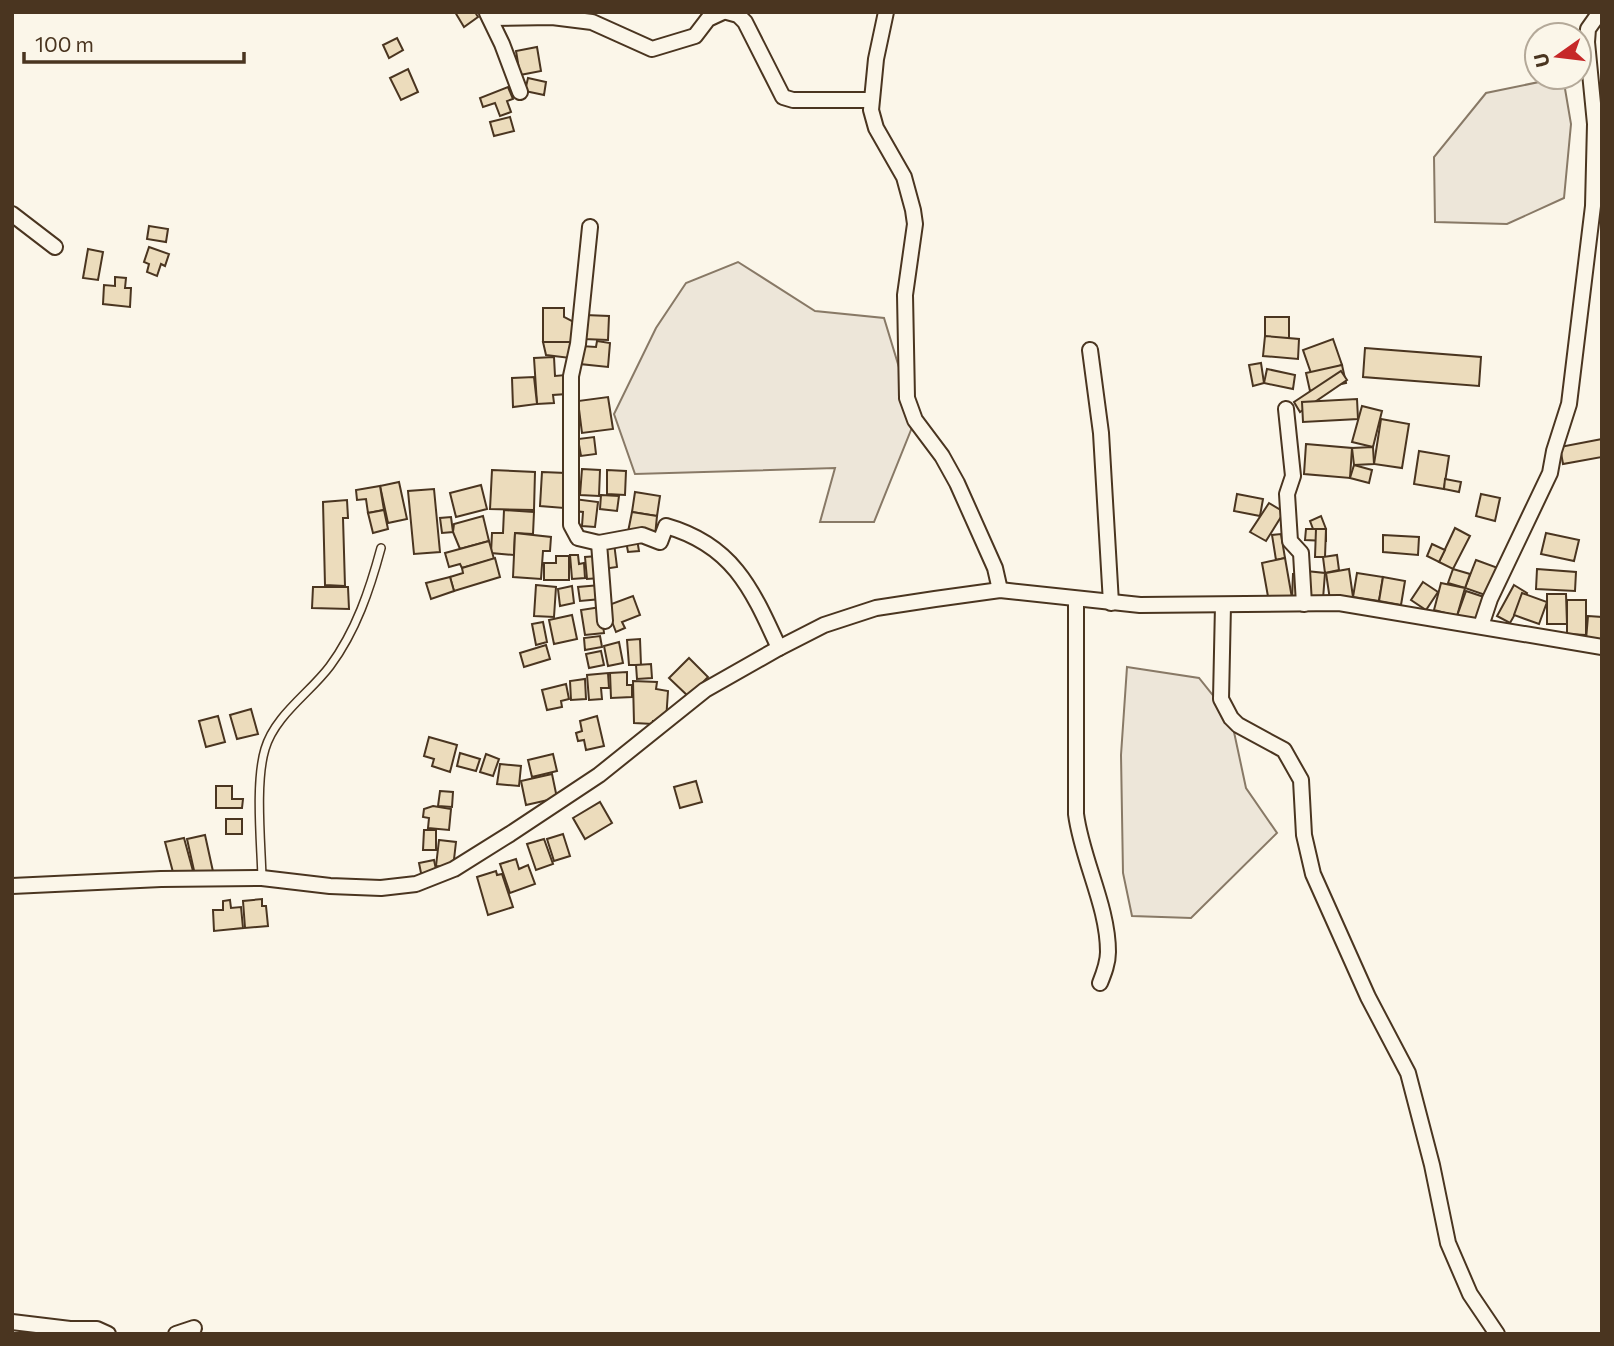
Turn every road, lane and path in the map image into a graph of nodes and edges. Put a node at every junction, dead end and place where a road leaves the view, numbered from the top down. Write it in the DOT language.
graph roads {
  1 [pos="725,12"];
  2 [pos="886,12"];
  3 [pos="1600,12"];
  4 [pos="489,15"];
  5 [pos="520,92"];
  6 [pos="871,100"];
  7 [pos="12,214"];
  8 [pos="590,228"];
  9 [pos="55,247"];
  10 [pos="1090,350"];
  11 [pos="1286,409"];
  12 [pos="598,543"];
  13 [pos="382,548"];
  14 [pos="1000,590"];
  15 [pos="1076,599"];
  16 [pos="1111,603"];
  17 [pos="1304,604"];
  18 [pos="1223,605"];
  19 [pos="604,621"];
  20 [pos="1481,626"];
  21 [pos="1602,647"];
  22 [pos="779,649"];
  23 [pos="262,878"];
  24 [pos="12,886"];
  25 [pos="1100,983"];
  26 [pos="12,1322"];
  27 [pos="194,1328"];
  28 [pos="108,1334"];
  29 [pos="176,1334"];
  30 [pos="1497,1334"];
  1 -- 4 [label="street"];
  1 -- 6 [label="street"];
  2 -- 6 [label="street"];
  3 -- 20 [label="street"];
  4 -- 5 [label="street"];
  6 -- 14 [label="street"];
  7 -- 9 [label="street"];
  8 -- 12 [label="street"];
  10 -- 16 [label="street"];
  11 -- 17 [label="street"];
  12 -- 19 [label="street"];
  12 -- 22 [label="street"];
  13 -- 23 [label="lane"];
  14 -- 15 [label="street"];
  14 -- 22 [label="street"];
  15 -- 16 [label="street"];
  15 -- 25 [label="street"];
  16 -- 18 [label="street"];
  17 -- 18 [label="street"];
  17 -- 20 [label="street"];
  18 -- 30 [label="street"];
  20 -- 21 [label="street"];
  22 -- 23 [label="street"];
  23 -- 24 [label="street"];
  26 -- 28 [label="street"];
  27 -- 29 [label="street"];
}
